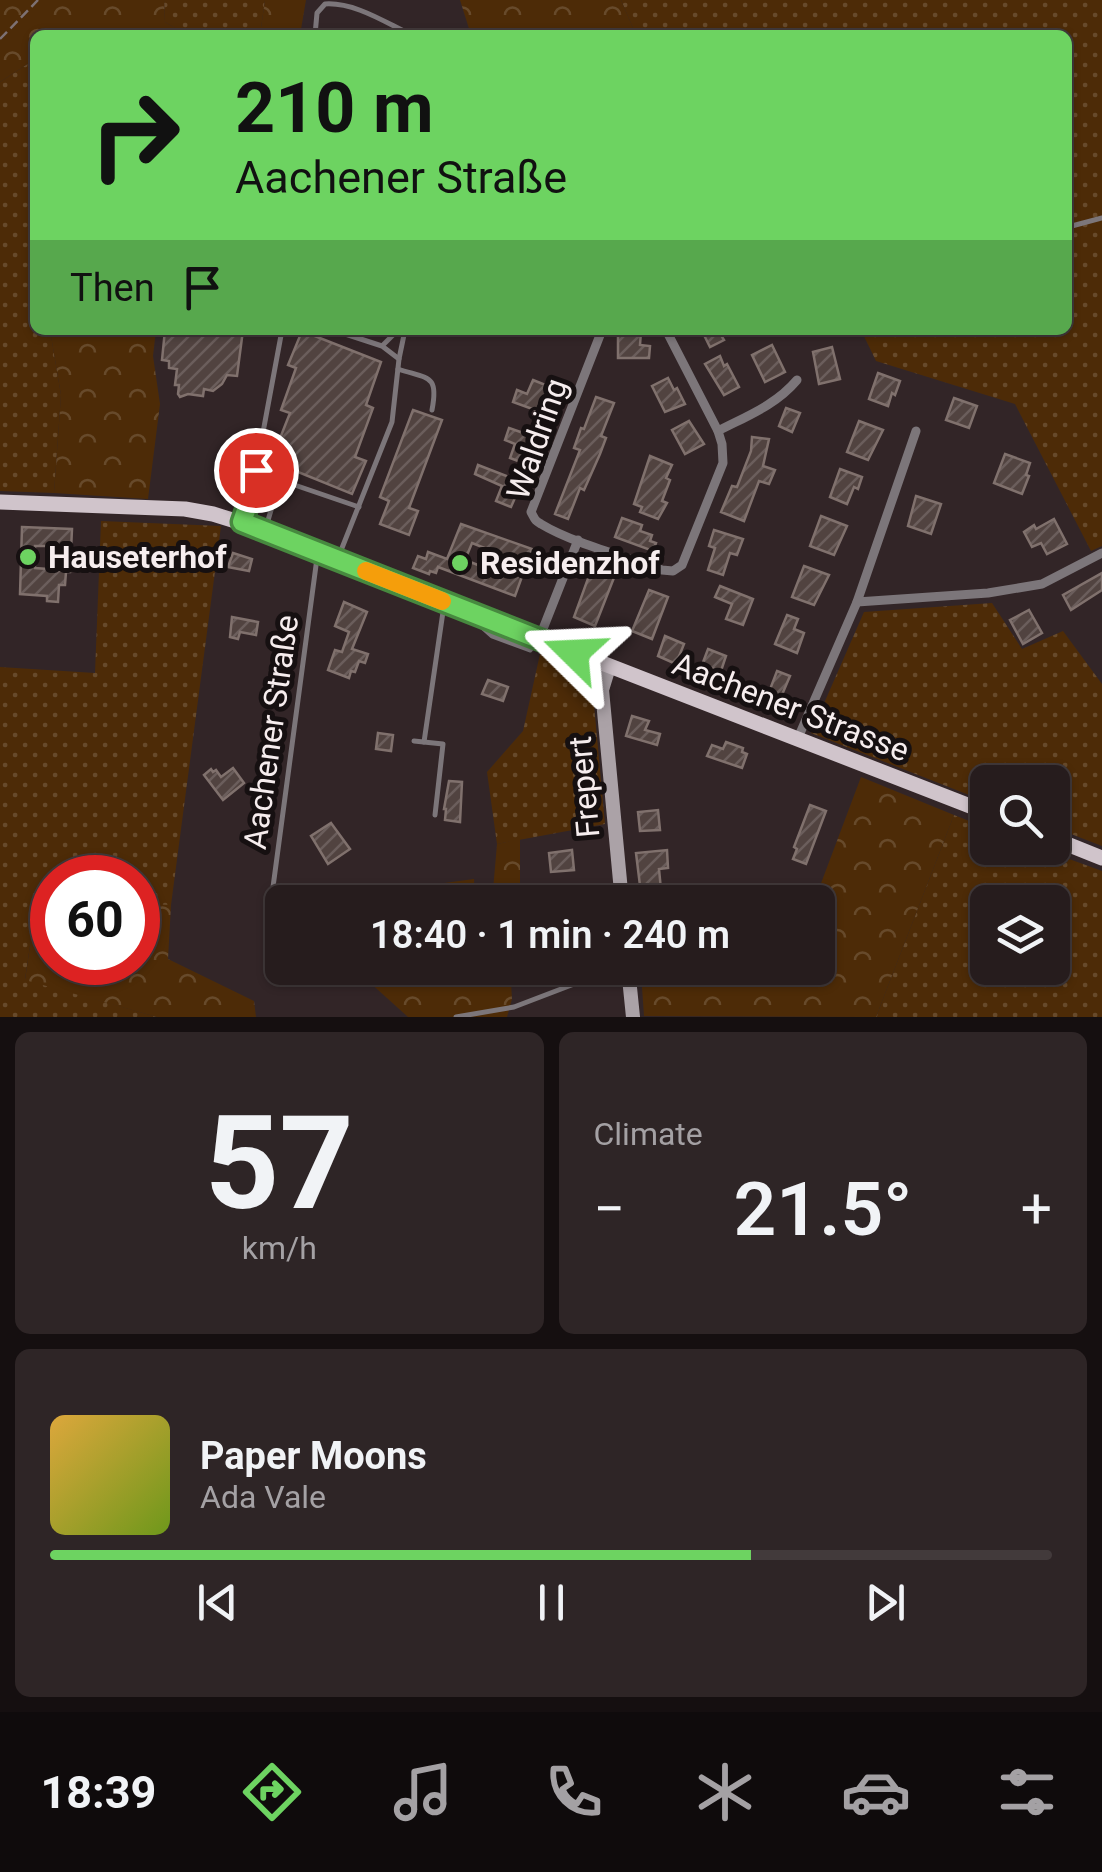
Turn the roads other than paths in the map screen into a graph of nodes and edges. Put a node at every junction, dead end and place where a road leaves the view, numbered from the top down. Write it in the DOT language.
graph roads {
  1 [pos="315,30"];
  2 [pos="401,30"];
  3 [pos="1102,218"];
  4 [pos="1072,226"];
  5 [pos="281,335"];
  6 [pos="348,335"];
  7 [pos="396,335"];
  8 [pos="401,335"];
  9 [pos="600,335"];
  10 [pos="669,335"];
  11 [pos="382,346"];
  12 [pos="399,359"];
  13 [pos="398,369"];
  14 [pos="797,380"];
  15 [pos="432,410"];
  16 [pos="718,430"];
  17 [pos="916,431"];
  18 [pos="0,502"];
  19 [pos="360,507"];
  20 [pos="242,522"];
  21 [pos="264,530"];
  22 [pos="578,540"];
  23 [pos="317,553"];
  24 [pos="1102,553"];
  25 [pos="337,561"];
  26 [pos="445,602"];
  27 [pos="857,602"];
  28 [pos="539,639"];
  29 [pos="609,666"];
  30 [pos="798,738"];
  31 [pos="414,741"];
  32 [pos="424,742"];
  33 [pos="970,805"];
  34 [pos="434,815"];
  35 [pos="1070,845"];
  36 [pos="1102,858"];
  37 [pos="272,885"];
  38 [pos="620,885"];
  39 [pos="573,985"];
  40 [pos="630,985"];
  41 [pos="456,1017"];
  42 [pos="633,1017"];
  1 -- 2 [label="lane"];
  3 -- 4 [label="lane"];
  5 -- 20 [label="lane"];
  6 -- 11 [label="lane"];
  7 -- 11 [label="lane"];
  8 -- 12 [label="lane"];
  9 -- 22 [label="street, Waldring"];
  10 -- 16 [label="street, Waldring"];
  11 -- 12 [label="lane"];
  12 -- 13 [label="lane"];
  13 -- 15 [label="lane"];
  13 -- 19 [label="lane"];
  14 -- 16 [label="street"];
  16 -- 22 [label="street, Waldring"];
  17 -- 27 [label="street"];
  18 -- 20 [label="main road, Aachener Strasse"];
  19 -- 21 [label="lane"];
  19 -- 25 [label="lane"];
  20 -- 21 [label="main road, Aachener Strasse"];
  21 -- 23 [label="main road, Aachener Strasse"];
  22 -- 28 [label="street"];
  23 -- 25 [label="main road, Aachener Strasse"];
  23 -- 37 [label="lane, Aachener Straße"];
  24 -- 27 [label="street"];
  25 -- 26 [label="main road, Aachener Strasse"];
  26 -- 28 [label="main road, Aachener Strasse"];
  26 -- 32 [label="lane"];
  27 -- 30 [label="street"];
  28 -- 29 [label="main road, Aachener Strasse"];
  29 -- 30 [label="main road, Aachener Strasse"];
  29 -- 38 [label="street, Frepert"];
  30 -- 33 [label="main road, Aachener Strasse"];
  31 -- 32 [label="lane"];
  32 -- 34 [label="lane"];
  35 -- 36 [label="main road"];
  39 -- 41 [label="lane"];
  40 -- 42 [label="street"];
}
